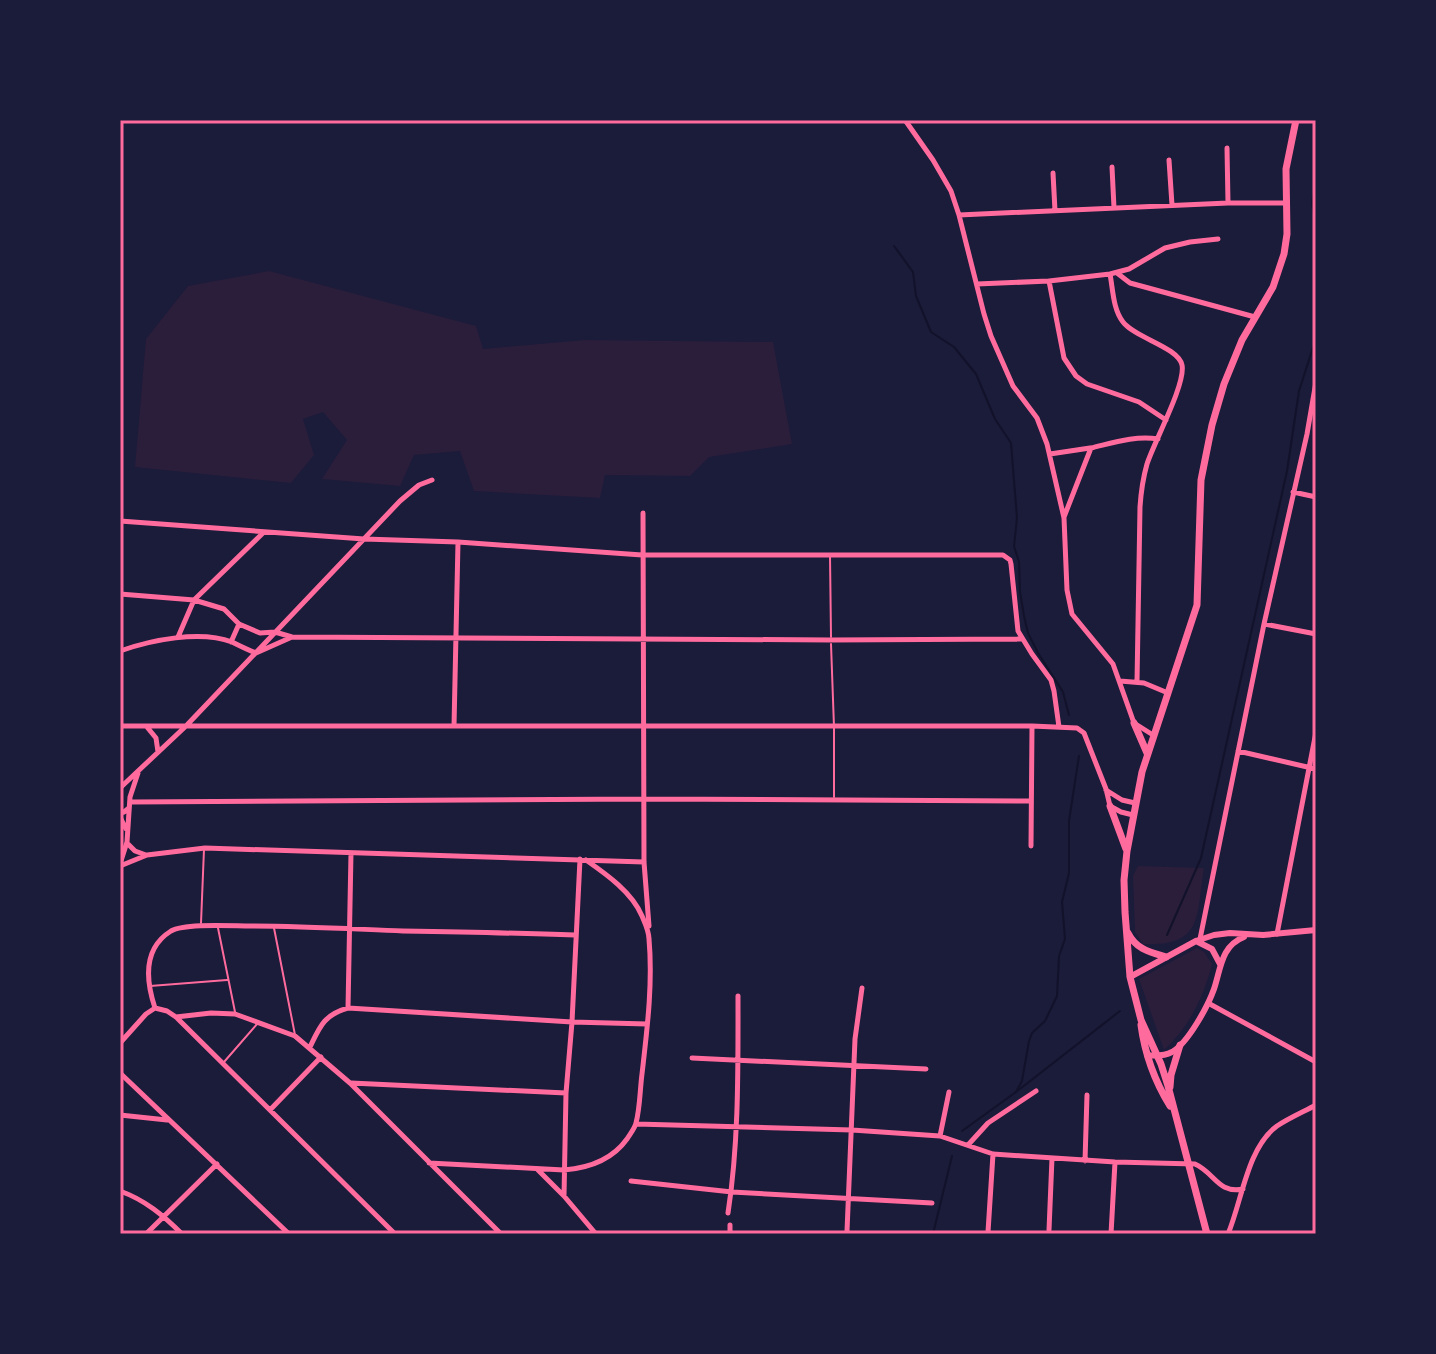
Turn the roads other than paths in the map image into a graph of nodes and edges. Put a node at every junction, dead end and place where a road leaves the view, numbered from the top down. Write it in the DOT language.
graph roads {
  1 [pos="905,120"];
  2 [pos="1296,120"];
  3 [pos="1227,148"];
  4 [pos="1169,160"];
  5 [pos="1112,167"];
  6 [pos="1053,173"];
  7 [pos="1228,203"];
  8 [pos="1287,203"];
  9 [pos="1172,205"];
  10 [pos="1114,208"];
  11 [pos="1055,211"];
  12 [pos="959,215"];
  13 [pos="1218,239"];
  14 [pos="1114,274"];
  15 [pos="1049,281"];
  16 [pos="977,284"];
  17 [pos="1256,318"];
  18 [pos="1316,382"];
  19 [pos="1166,420"];
  20 [pos="1158,439"];
  21 [pos="1091,448"];
  22 [pos="1050,454"];
  23 [pos="432,480"];
  24 [pos="1293,492"];
  25 [pos="1316,497"];
  26 [pos="643,513"];
  27 [pos="1064,518"];
  28 [pos="120,521"];
  29 [pos="264,532"];
  30 [pos="364,539"];
  31 [pos="458,542"];
  32 [pos="830,554"];
  33 [pos="642,555"];
  34 [pos="120,594"];
  35 [pos="194,600"];
  36 [pos="239,624"];
  37 [pos="1264,624"];
  38 [pos="275,632"];
  39 [pos="1316,634"];
  40 [pos="178,637"];
  41 [pos="292,637"];
  42 [pos="456,639"];
  43 [pos="642,639"];
  44 [pos="1021,639"];
  45 [pos="831,640"];
  46 [pos="231,642"];
  47 [pos="120,651"];
  48 [pos="256,653"];
  49 [pos="1120,681"];
  50 [pos="1137,682"];
  51 [pos="1168,693"];
  52 [pos="1134,723"];
  53 [pos="120,726"];
  54 [pos="147,726"];
  55 [pos="186,726"];
  56 [pos="454,726"];
  57 [pos="1032,726"];
  58 [pos="644,727"];
  59 [pos="834,727"];
  60 [pos="1059,727"];
  61 [pos="1316,732"];
  62 [pos="1153,735"];
  63 [pos="1238,751"];
  64 [pos="158,752"];
  65 [pos="1147,753"];
  66 [pos="1308,768"];
  67 [pos="1316,769"];
  68 [pos="138,772"];
  69 [pos="120,789"];
  70 [pos="1106,789"];
  71 [pos="644,799"];
  72 [pos="834,801"];
  73 [pos="1030,801"];
  74 [pos="130,802"];
  75 [pos="1135,803"];
  76 [pos="1110,806"];
  77 [pos="120,815"];
  78 [pos="1133,815"];
  79 [pos="127,834"];
  80 [pos="127,842"];
  81 [pos="1031,846"];
  82 [pos="205,848"];
  83 [pos="1127,851"];
  84 [pos="351,853"];
  85 [pos="147,855"];
  86 [pos="582,859"];
  87 [pos="644,862"];
  88 [pos="120,865"];
  89 [pos="200,926"];
  90 [pos="217,926"];
  91 [pos="274,926"];
  92 [pos="1125,927"];
  93 [pos="349,928"];
  94 [pos="1316,930"];
  95 [pos="1277,934"];
  96 [pos="575,935"];
  97 [pos="649,935"];
  98 [pos="1248,936"];
  99 [pos="1198,940"];
  100 [pos="1166,957"];
  101 [pos="1220,964"];
  102 [pos="1130,977"];
  103 [pos="228,980"];
  104 [pos="148,986"];
  105 [pos="862,988"];
  106 [pos="738,996"];
  107 [pos="1208,1003"];
  108 [pos="155,1008"];
  109 [pos="348,1008"];
  110 [pos="235,1014"];
  111 [pos="176,1017"];
  112 [pos="1141,1020"];
  113 [pos="572,1022"];
  114 [pos="257,1023"];
  115 [pos="647,1024"];
  116 [pos="295,1036"];
  117 [pos="120,1043"];
  118 [pos="1180,1045"];
  119 [pos="310,1047"];
  120 [pos="1147,1055"];
  121 [pos="1158,1056"];
  122 [pos="321,1057"];
  123 [pos="692,1058"];
  124 [pos="738,1060"];
  125 [pos="1316,1062"];
  126 [pos="223,1064"];
  127 [pos="854,1066"];
  128 [pos="926,1069"];
  129 [pos="120,1073"];
  130 [pos="350,1083"];
  131 [pos="1036,1091"];
  132 [pos="949,1092"];
  133 [pos="566,1093"];
  134 [pos="1170,1093"];
  135 [pos="1087,1095"];
  136 [pos="153,1105"];
  137 [pos="1316,1105"];
  138 [pos="270,1110"];
  139 [pos="1174,1112"];
  140 [pos="120,1115"];
  141 [pos="141,1117"];
  142 [pos="169,1121"];
  143 [pos="636,1124"];
  144 [pos="735,1128"];
  145 [pos="852,1130"];
  146 [pos="940,1136"];
  147 [pos="968,1145"];
  148 [pos="993,1154"];
  149 [pos="1052,1158"];
  150 [pos="1085,1161"];
  151 [pos="1115,1162"];
  152 [pos="429,1163"];
  153 [pos="217,1164"];
  154 [pos="1190,1164"];
  155 [pos="536,1169"];
  156 [pos="564,1170"];
  157 [pos="1210,1174"];
  158 [pos="1194,1176"];
  159 [pos="631,1181"];
  160 [pos="1243,1189"];
  161 [pos="120,1191"];
  162 [pos="732,1192"];
  163 [pos="564,1196"];
  164 [pos="847,1198"];
  165 [pos="932,1203"];
  166 [pos="728,1213"];
  167 [pos="164,1216"];
  168 [pos="730,1225"];
  169 [pos="1049,1230"];
  170 [pos="847,1231"];
  171 [pos="988,1232"];
  172 [pos="146,1234"];
  173 [pos="182,1234"];
  174 [pos="289,1234"];
  175 [pos="395,1234"];
  176 [pos="501,1234"];
  177 [pos="596,1234"];
  178 [pos="730,1234"];
  179 [pos="1111,1234"];
  180 [pos="1207,1234"];
  181 [pos="1228,1234"];
  1 -- 12 [label="street"];
  2 -- 8 [label="main road"];
  3 -- 7 [label="street"];
  4 -- 9 [label="street"];
  5 -- 10 [label="street"];
  6 -- 11 [label="street"];
  7 -- 8 [label="street"];
  7 -- 9 [label="street"];
  8 -- 17 [label="main road"];
  9 -- 10 [label="street"];
  10 -- 11 [label="street"];
  11 -- 12 [label="street"];
  12 -- 16 [label="street"];
  13 -- 14 [label="street"];
  14 -- 15 [label="street"];
  14 -- 17 [label="street"];
  14 -- 19 [label="street"];
  15 -- 16 [label="street"];
  15 -- 19 [label="street"];
  16 -- 22 [label="street"];
  17 -- 51 [label="main road"];
  18 -- 24 [label="street"];
  19 -- 20 [label="street"];
  20 -- 21 [label="street"];
  20 -- 50 [label="street"];
  21 -- 22 [label="street"];
  21 -- 27 [label="street"];
  22 -- 27 [label="street"];
  23 -- 30 [label="street"];
  24 -- 25 [label="street"];
  24 -- 37 [label="street"];
  26 -- 33 [label="street"];
  27 -- 49 [label="street"];
  28 -- 29 [label="street"];
  29 -- 30 [label="street"];
  29 -- 35 [label="street"];
  30 -- 31 [label="street"];
  30 -- 38 [label="street"];
  31 -- 33 [label="street"];
  31 -- 42 [label="street"];
  32 -- 33 [label="street"];
  32 -- 44 [label="street"];
  32 -- 45 [label="lane"];
  33 -- 43 [label="street"];
  34 -- 35 [label="street"];
  35 -- 36 [label="street"];
  35 -- 40 [label="street"];
  36 -- 38 [label="street"];
  36 -- 46 [label="street"];
  37 -- 39 [label="street"];
  37 -- 63 [label="street"];
  38 -- 41 [label="street"];
  38 -- 48 [label="street"];
  40 -- 46 [label="street"];
  40 -- 47 [label="street"];
  41 -- 42 [label="street"];
  41 -- 48 [label="street"];
  42 -- 43 [label="street"];
  42 -- 56 [label="street"];
  43 -- 45 [label="street"];
  43 -- 58 [label="street"];
  44 -- 45 [label="street"];
  44 -- 60 [label="street"];
  45 -- 59 [label="lane"];
  46 -- 48 [label="street"];
  48 -- 55 [label="street"];
  49 -- 50 [label="street"];
  49 -- 52 [label="street"];
  50 -- 51 [label="street"];
  51 -- 62 [label="main road"];
  52 -- 62 [label="street"];
  52 -- 65 [label="main road"];
  53 -- 54 [label="street"];
  54 -- 55 [label="street"];
  54 -- 64 [label="street"];
  55 -- 56 [label="street"];
  55 -- 64 [label="street"];
  56 -- 58 [label="street"];
  57 -- 59 [label="street"];
  57 -- 60 [label="street"];
  57 -- 73 [label="street"];
  58 -- 59 [label="street"];
  58 -- 71 [label="street"];
  59 -- 72 [label="lane"];
  60 -- 70 [label="street"];
  61 -- 66 [label="street"];
  62 -- 65 [label="main road"];
  63 -- 66 [label="street"];
  63 -- 99 [label="street"];
  64 -- 68 [label="street"];
  65 -- 75 [label="main road"];
  66 -- 67 [label="street"];
  66 -- 95 [label="street"];
  68 -- 69 [label="street"];
  68 -- 74 [label="street"];
  69 -- 74 [label="street"];
  70 -- 75 [label="street"];
  70 -- 76 [label="street"];
  71 -- 72 [label="street"];
  71 -- 74 [label="street"];
  71 -- 87 [label="street"];
  72 -- 73 [label="street"];
  73 -- 81 [label="street"];
  74 -- 77 [label="street"];
  74 -- 79 [label="street"];
  75 -- 78 [label="main road"];
  76 -- 78 [label="street"];
  76 -- 83 [label="main road"];
  77 -- 79 [label="street"];
  78 -- 83 [label="main road"];
  79 -- 80 [label="street"];
  80 -- 85 [label="street"];
  80 -- 88 [label="street"];
  82 -- 84 [label="street"];
  82 -- 85 [label="street"];
  82 -- 89 [label="lane"];
  83 -- 92 [label="main road"];
  84 -- 86 [label="street"];
  84 -- 93 [label="street"];
  85 -- 88 [label="street"];
  86 -- 87 [label="street"];
  86 -- 96 [label="street"];
  86 -- 97 [label="street"];
  87 -- 97 [label="street"];
  89 -- 90 [label="street"];
  89 -- 104 [label="street"];
  90 -- 91 [label="street"];
  90 -- 103 [label="lane"];
  91 -- 93 [label="street"];
  91 -- 116 [label="lane"];
  92 -- 100 [label="main road"];
  92 -- 102 [label="main road"];
  93 -- 96 [label="street"];
  93 -- 109 [label="street"];
  94 -- 95 [label="street"];
  95 -- 98 [label="street"];
  96 -- 113 [label="street"];
  97 -- 115 [label="street"];
  98 -- 99 [label="street"];
  98 -- 101 [label="street"];
  99 -- 100 [label="street"];
  99 -- 101 [label="street"];
  100 -- 102 [label="street"];
  101 -- 107 [label="street"];
  102 -- 112 [label="main road"];
  103 -- 104 [label="lane"];
  103 -- 110 [label="lane"];
  104 -- 108 [label="street"];
  105 -- 127 [label="street"];
  106 -- 124 [label="street"];
  107 -- 118 [label="street"];
  107 -- 125 [label="street"];
  108 -- 111 [label="street"];
  108 -- 117 [label="street"];
  109 -- 113 [label="street"];
  109 -- 119 [label="street"];
  110 -- 111 [label="street"];
  110 -- 114 [label="street"];
  111 -- 126 [label="street"];
  112 -- 120 [label="main road"];
  112 -- 121 [label="main road"];
  113 -- 115 [label="street"];
  113 -- 133 [label="street"];
  114 -- 116 [label="street"];
  114 -- 126 [label="lane"];
  115 -- 143 [label="street"];
  116 -- 119 [label="street"];
  118 -- 121 [label="street"];
  118 -- 134 [label="main road"];
  119 -- 122 [label="street"];
  120 -- 121 [label="street"];
  120 -- 139 [label="main road"];
  121 -- 134 [label="main road"];
  122 -- 130 [label="street"];
  122 -- 138 [label="street"];
  123 -- 124 [label="street"];
  124 -- 127 [label="street"];
  124 -- 144 [label="street"];
  126 -- 138 [label="street"];
  127 -- 128 [label="street"];
  127 -- 145 [label="street"];
  129 -- 136 [label="street"];
  130 -- 133 [label="street"];
  130 -- 152 [label="street"];
  131 -- 147 [label="street"];
  132 -- 146 [label="street"];
  133 -- 156 [label="street"];
  134 -- 139 [label="main road"];
  135 -- 150 [label="street"];
  136 -- 141 [label="street"];
  136 -- 142 [label="street"];
  137 -- 160 [label="street"];
  138 -- 175 [label="street"];
  139 -- 154 [label="main road"];
  140 -- 141 [label="street"];
  141 -- 142 [label="street"];
  142 -- 153 [label="street"];
  143 -- 144 [label="street"];
  143 -- 156 [label="street"];
  144 -- 145 [label="street"];
  144 -- 162 [label="street"];
  145 -- 146 [label="street"];
  145 -- 164 [label="street"];
  146 -- 147 [label="street"];
  147 -- 148 [label="street"];
  148 -- 149 [label="street"];
  148 -- 171 [label="street"];
  149 -- 150 [label="street"];
  149 -- 169 [label="street"];
  150 -- 151 [label="street"];
  151 -- 154 [label="street"];
  151 -- 179 [label="street"];
  152 -- 155 [label="street"];
  152 -- 176 [label="street"];
  153 -- 167 [label="street"];
  153 -- 174 [label="street"];
  154 -- 157 [label="street"];
  154 -- 158 [label="main road"];
  155 -- 156 [label="street"];
  155 -- 163 [label="street"];
  156 -- 163 [label="street"];
  157 -- 158 [label="street"];
  157 -- 160 [label="street"];
  158 -- 180 [label="main road"];
  159 -- 162 [label="street"];
  160 -- 181 [label="street"];
  161 -- 167 [label="street"];
  162 -- 164 [label="street"];
  162 -- 166 [label="street"];
  163 -- 177 [label="street"];
  164 -- 165 [label="street"];
  164 -- 170 [label="street"];
  167 -- 172 [label="street"];
  167 -- 173 [label="street"];
  168 -- 178 [label="street"];
}
